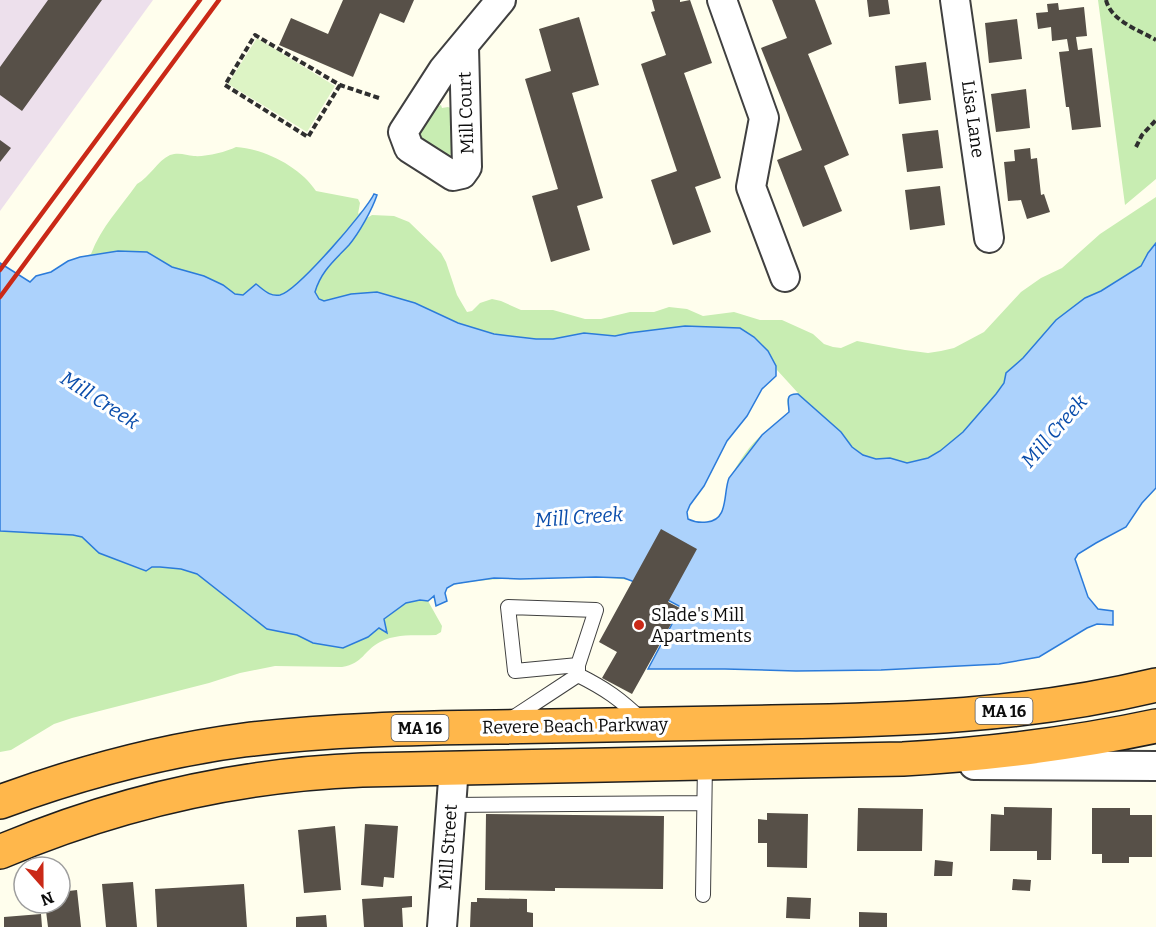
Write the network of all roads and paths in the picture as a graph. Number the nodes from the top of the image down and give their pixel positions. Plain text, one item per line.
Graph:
1 (501, 0) edge
2 (722, 0) edge
3 (955, 0) edge
4 (1106, 0) edge
5 (1156, 40) edge
6 (464, 47) dead end
7 (340, 85) junction
8 (379, 98) dead end
9 (1156, 120) edge
10 (1136, 147) dead end
11 (989, 238) dead end
12 (785, 277) dead end
13 (578, 670) junction
14 (1156, 685) edge
15 (646, 725) junction
16 (1156, 726) edge
17 (499, 727) junction
18 (858, 760) junction
19 (705, 763) junction
20 (1156, 766) edge
21 (454, 767) junction
22 (0, 802) edge
23 (704, 803) junction
24 (451, 805) junction
25 (0, 852) edge
26 (703, 896) dead end
27 (442, 927) edge

1 - 6 street, Mill Court
2 - 12 street
3 - 11 street, Lisa Lane
4 - 5 path
7 - 7 path
7 - 8 path
9 - 10 path
13 - 13 lane
13 - 15 lane
13 - 17 lane
14 - 15 highway, Revere Beach Parkway / MA 16
15 - 17 highway, Revere Beach Parkway / MA 16
16 - 18 highway, MA 16
17 - 22 highway, Revere Beach Parkway / MA 16
18 - 19 highway, MA 16
18 - 20 street
19 - 21 highway, MA 16
19 - 23 lane
21 - 24 street, Mill Street
21 - 25 highway, MA 16
23 - 24 lane
23 - 26 lane
24 - 27 street, Mill Street

